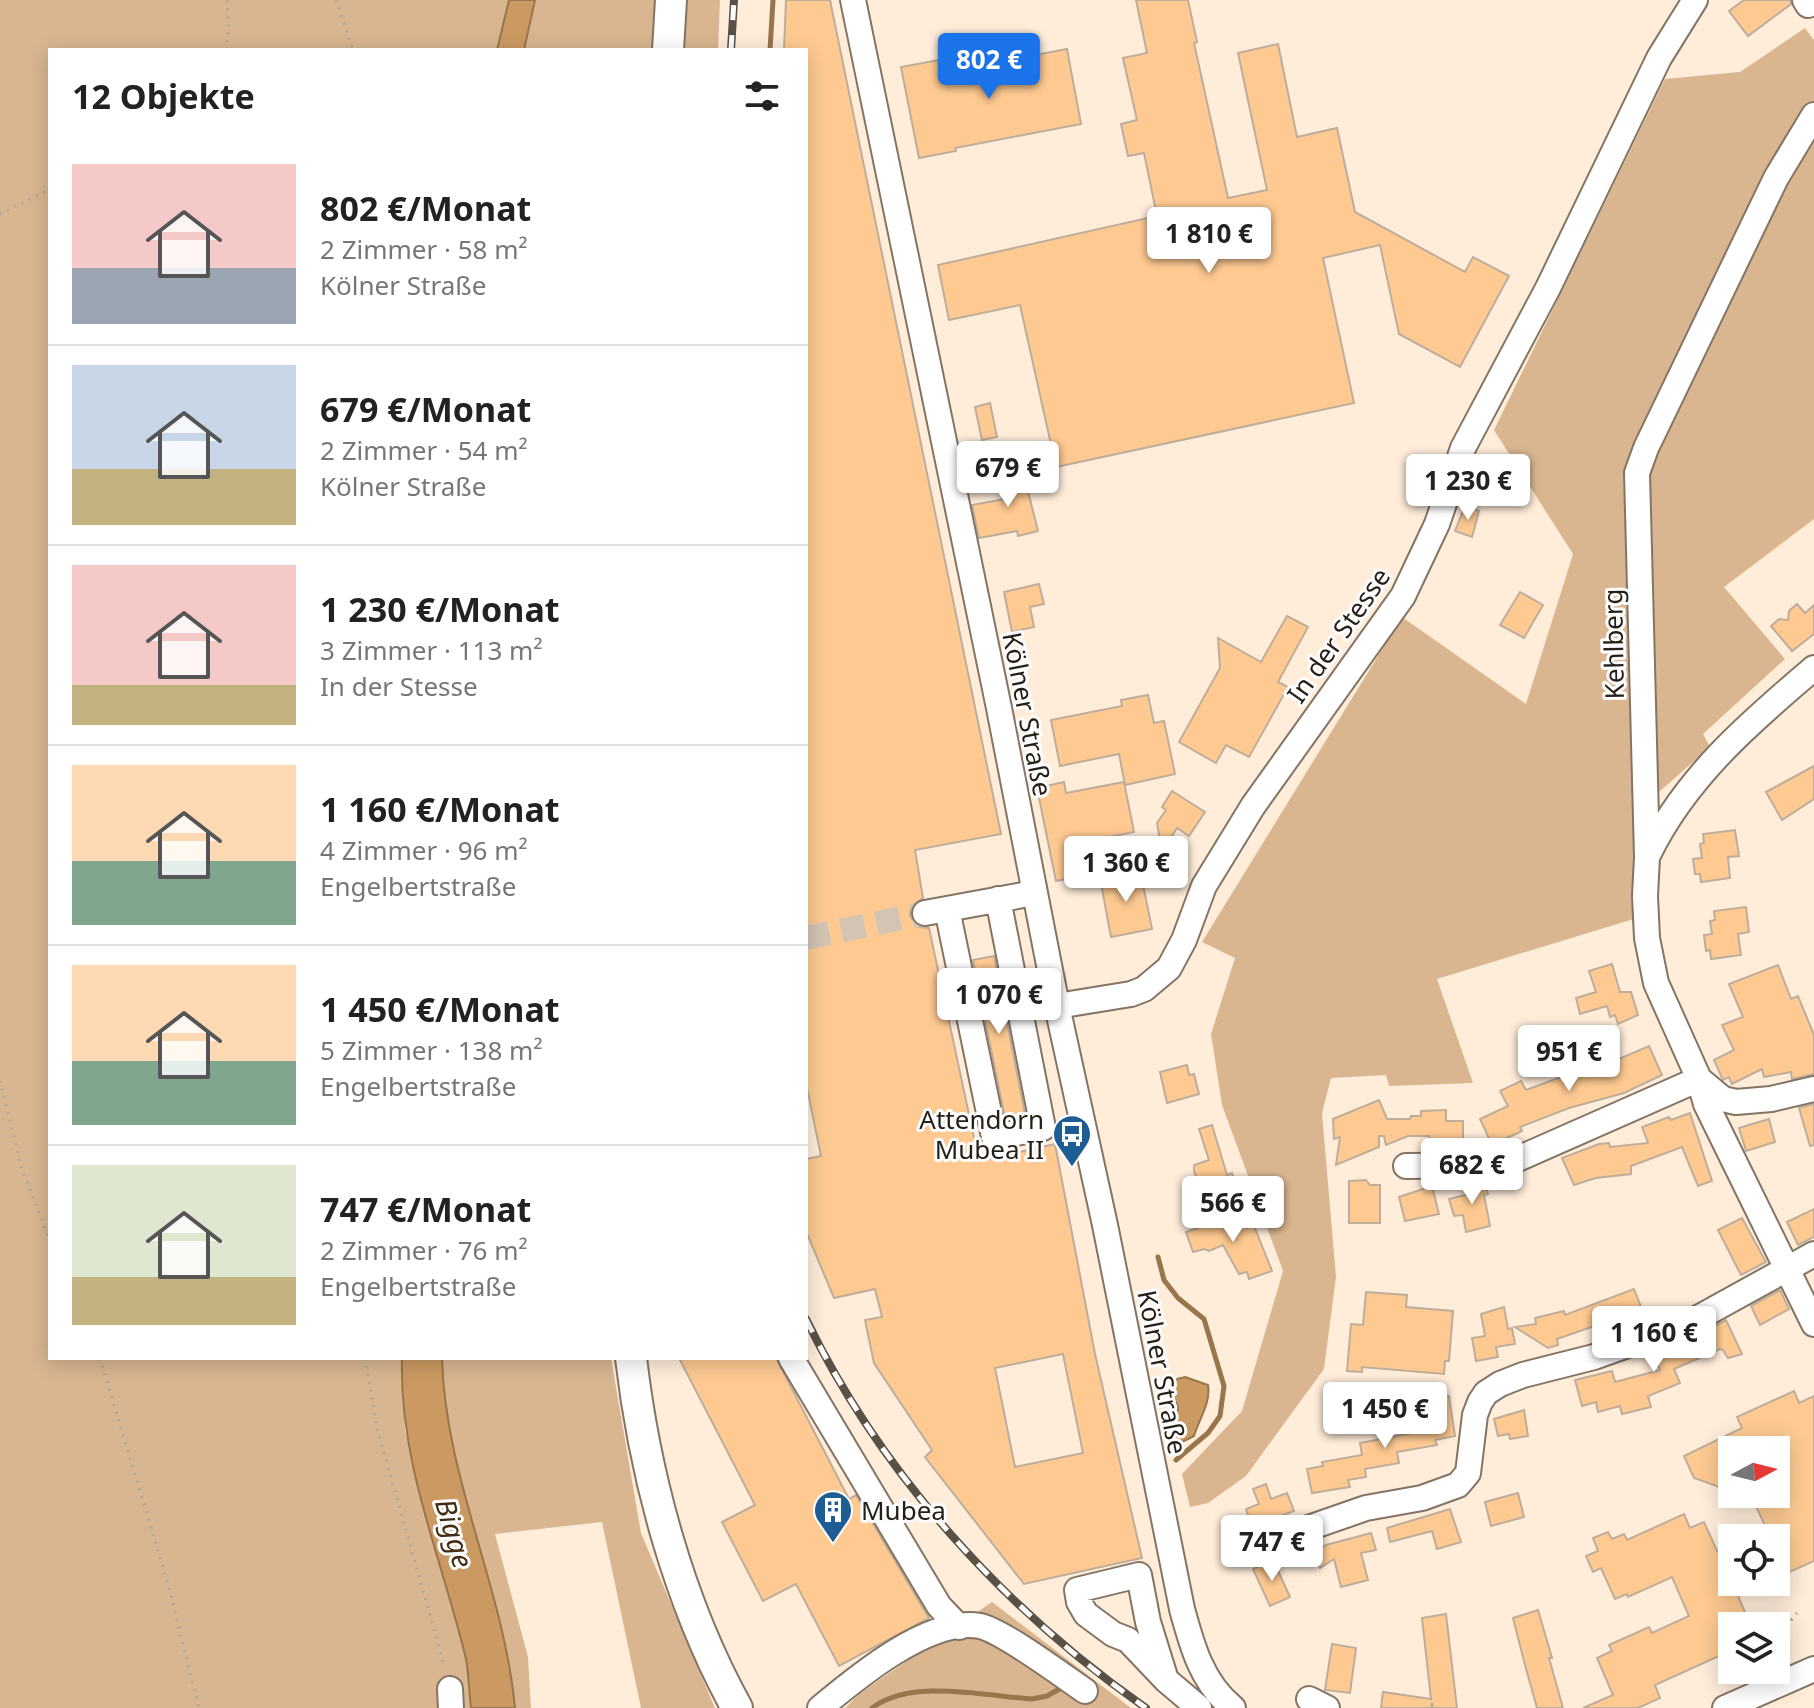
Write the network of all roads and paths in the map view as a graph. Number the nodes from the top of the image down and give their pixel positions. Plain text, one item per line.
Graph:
1 (227, 0) edge
2 (336, 0) edge
3 (671, 0) edge
4 (853, 0) edge
5 (1695, 0) edge
6 (1805, 0) edge
7 (1814, 3) edge
8 (225, 48) edge
9 (352, 48) edge
10 (668, 48) edge
11 (1814, 115) edge
12 (48, 190) edge
13 (0, 214) edge
14 (1814, 668) edge
15 (1647, 857) junction
16 (1034, 893) junction
17 (998, 899) junction
18 (1057, 1006) junction
19 (1699, 1079) junction
20 (0, 1081) edge
21 (1814, 1089) edge
22 (1406, 1166) dead end
23 (48, 1236) edge
24 (1814, 1254) edge
25 (1786, 1268) junction
26 (1814, 1324) edge
27 (101, 1360) edge
28 (365, 1360) edge
29 (631, 1360) edge
30 (792, 1360) edge
31 (1294, 1533) dead end
32 (1797, 1613) dead end
33 (1790, 1622) edge
34 (959, 1627) junction
35 (1814, 1669) edge
36 (1166, 1680) junction
37 (1085, 1691) dead end
38 (451, 1698) edge
39 (199, 1708) edge
40 (737, 1708) edge
41 (820, 1708) edge
42 (1199, 1708) edge
43 (1233, 1708) edge
44 (1725, 1708) edge

1 - 8 path
2 - 9 path
3 - 10 main road
4 - 16 street, Kölner Straße
5 - 18 street, In der Stesse
6 - 7 street
11 - 15 street, Kehlberg
12 - 13 path
14 - 15 street
15 - 19 street, Kehlberg
16 - 17 street
16 - 18 street, Kölner Straße
17 - 17 street
18 - 43 street, Kölner Straße
19 - 21 street
19 - 22 street
19 - 25 street, Kehlberg
20 - 23 path
24 - 25 street
25 - 26 street, Kehlberg
25 - 31 street
27 - 39 path
28 - 38 path
29 - 40 main road
30 - 34 street
32 - 33 path
34 - 37 street
34 - 41 street
35 - 44 street
36 - 36 street
36 - 42 street

